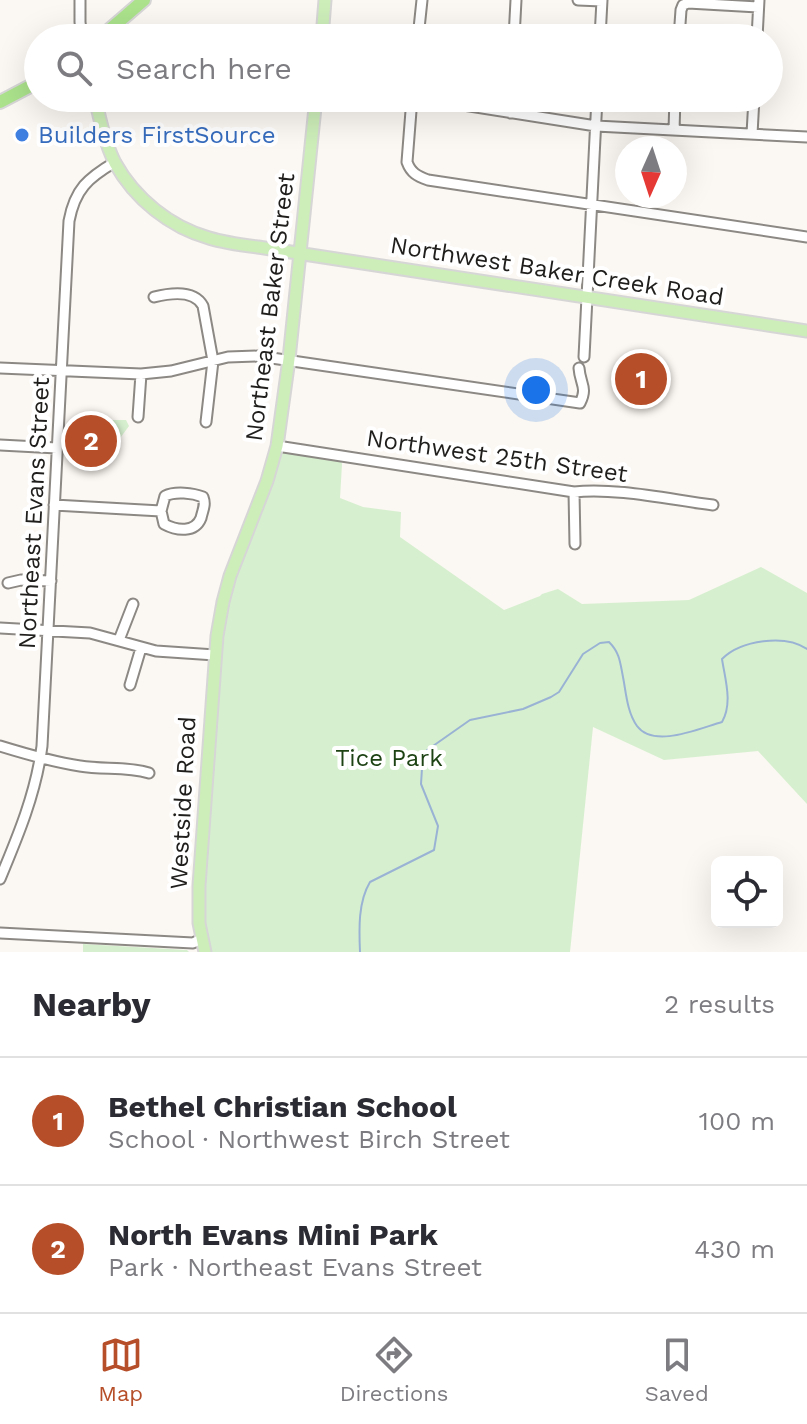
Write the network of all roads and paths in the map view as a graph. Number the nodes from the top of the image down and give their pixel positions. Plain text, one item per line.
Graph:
1 (80, 0) edge
2 (144, 0) edge
3 (325, 0) edge
4 (422, 0) edge
5 (516, 0) edge
6 (578, 0) edge
7 (602, 1) edge
8 (758, 3) edge
9 (80, 24) edge
10 (116, 24) edge
11 (323, 24) edge
12 (419, 24) edge
13 (515, 24) edge
14 (601, 24) edge
15 (680, 24) edge
16 (757, 24) edge
17 (24, 89) edge
18 (0, 102) edge
19 (99, 112) edge
20 (314, 112) edge
21 (410, 112) edge
22 (504, 112) edge
23 (596, 112) edge
24 (675, 112) edge
25 (753, 112) edge
26 (510, 113) joint
27 (596, 126) junction
28 (674, 130) junction
29 (752, 134) junction
30 (807, 137) edge
31 (115, 162) junction
32 (591, 205) junction
33 (807, 237) edge
34 (299, 254) junction
35 (154, 297) dead end
36 (586, 298) junction
37 (807, 331) edge
38 (584, 357) dead end
39 (289, 359) junction
40 (213, 361) junction
41 (0, 368) edge
42 (579, 368) dead end
43 (62, 371) junction
44 (141, 374) junction
45 (138, 417) dead end
46 (206, 422) dead end
47 (0, 445) edge
48 (277, 446) junction
49 (57, 448) junction
50 (574, 492) junction
51 (54, 505) junction
52 (713, 505) dead end
53 (161, 511) junction
54 (575, 544) dead end
55 (51, 581) junction
56 (8, 583) dead end
57 (133, 604) dead end
58 (0, 628) edge
59 (48, 630) junction
60 (119, 640) junction
61 (141, 648) junction
62 (215, 655) junction
63 (130, 685) dead end
64 (0, 746) edge
65 (41, 758) junction
66 (149, 773) dead end
67 (0, 879) edge
68 (0, 933) edge
69 (201, 939) junction
70 (205, 952) edge

1 - 9 street
2 - 10 highway
3 - 11 main road
4 - 12 street
5 - 13 street
6 - 7 street
7 - 14 street
8 - 15 street
8 - 16 street
17 - 18 highway
19 - 31 main road, Northwest Baker Creek Road
20 - 34 main road, Northeast Baker Street
21 - 32 street
22 - 26 street
23 - 27 street
24 - 28 street
25 - 29 street
26 - 27 street
27 - 28 street
27 - 32 street
28 - 29 street
29 - 30 street
31 - 34 main road, Northwest Baker Creek Road
31 - 43 street, Northeast Evans Street
32 - 33 street
32 - 36 street
34 - 36 main road, Northwest Baker Creek Road
34 - 39 main road, Northeast Baker Street
35 - 40 street
36 - 37 main road, Northwest Baker Creek Road
36 - 38 street
39 - 40 street
39 - 42 street
39 - 48 main road, Northeast Baker Street
40 - 44 street
40 - 46 street
41 - 43 street
43 - 44 street
43 - 49 street, Northeast Evans Street
44 - 45 street
47 - 49 street
48 - 50 street, Northwest 25th Street
48 - 62 main road, Northeast Baker Street
49 - 51 street, Northeast Evans Street
50 - 52 street, Northwest 25th Street
50 - 54 street
51 - 53 street
51 - 55 street, Northeast Evans Street
53 - 53 street
55 - 56 street
55 - 59 street, Northeast Evans Street
57 - 60 street
58 - 59 street
59 - 60 street
59 - 65 street, Northeast Evans Street
60 - 61 street
61 - 62 street
61 - 63 street
62 - 69 main road, Westside Road
64 - 65 street
65 - 66 street
65 - 67 street, Northeast Evans Street
68 - 69 street
69 - 70 main road, Westside Road

